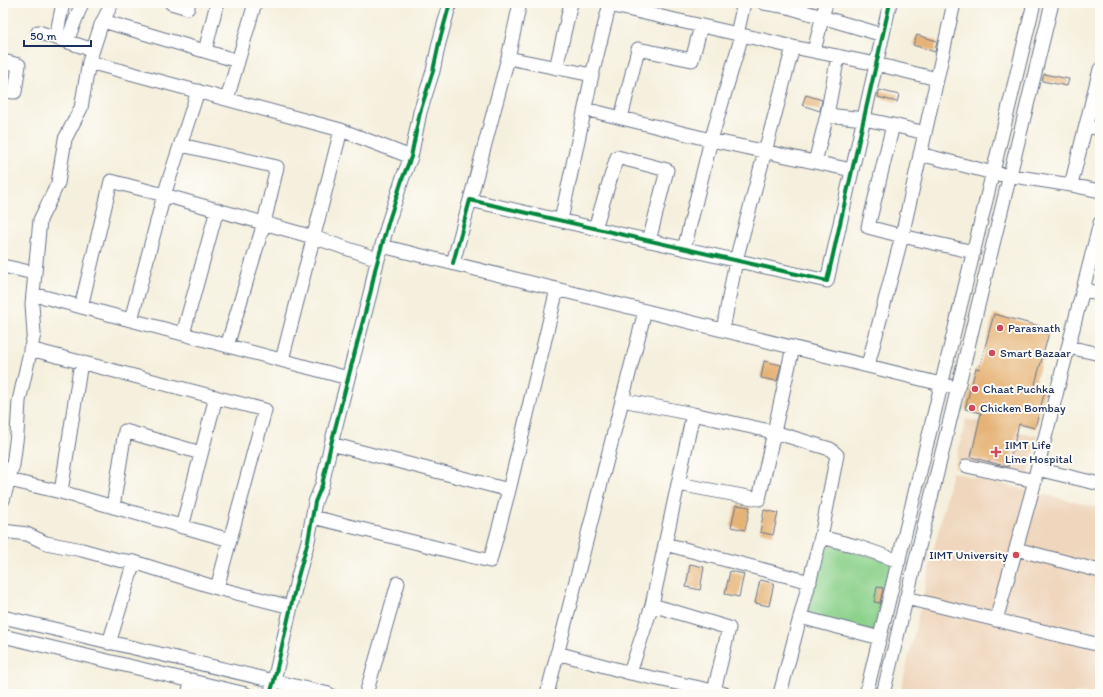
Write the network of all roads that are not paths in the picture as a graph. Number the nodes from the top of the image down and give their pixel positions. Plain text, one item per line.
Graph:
1 (63, 3) edge
2 (82, 3) edge
3 (112, 3) edge
4 (171, 3) edge
5 (188, 3) edge
6 (217, 3) edge
7 (255, 3) edge
8 (450, 3) edge
9 (520, 3) edge
10 (572, 3) edge
11 (744, 3) edge
12 (764, 3) edge
13 (826, 3) edge
14 (890, 3) edge
15 (954, 3) edge
16 (1034, 3) edge
17 (1052, 3) edge
18 (610, 4) edge
19 (789, 5) edge
20 (824, 17) junction
21 (103, 21) junction
22 (701, 26) junction
23 (38, 32) dead end
24 (740, 35) junction
25 (883, 35) junction
26 (62, 39) junction
27 (793, 47) junction
28 (205, 51) junction
29 (814, 51) junction
30 (91, 56) junction
31 (838, 56) junction
32 (508, 58) junction
33 (3, 61) edge
34 (238, 61) junction
35 (876, 64) junction
36 (556, 68) junction
37 (1100, 69) edge
38 (592, 75) junction
39 (937, 78) junction
40 (1098, 87) edge
41 (3, 91) edge
42 (198, 91) junction
43 (227, 99) junction
44 (585, 109) junction
45 (827, 115) junction
46 (621, 118) junction
47 (864, 119) junction
48 (893, 125) junction
49 (1086, 126) junction
50 (1100, 129) edge
51 (341, 130) junction
52 (925, 133) junction
53 (711, 140) junction
54 (180, 145) junction
55 (765, 151) junction
56 (920, 154) junction
57 (411, 157) junction
58 (815, 162) junction
59 (852, 170) junction
60 (993, 173) junction
61 (1010, 175) junction
62 (1071, 185) junction
63 (1100, 191) edge
64 (164, 195) junction
65 (470, 200) junction
66 (218, 210) junction
67 (561, 220) junction
68 (264, 223) junction
69 (1100, 223) edge
70 (595, 228) junction
71 (902, 236) junction
72 (314, 237) junction
73 (649, 241) junction
74 (382, 246) junction
75 (684, 249) junction
76 (974, 252) junction
77 (378, 259) junction
78 (736, 260) junction
79 (453, 263) junction
80 (3, 266) edge
81 (34, 273) junction
82 (557, 289) junction
83 (1083, 290) junction
84 (964, 292) junction
85 (1100, 293) edge
86 (33, 294) junction
87 (981, 295) junction
88 (81, 307) junction
89 (645, 310) junction
90 (131, 320) junction
91 (723, 330) junction
92 (183, 334) junction
93 (227, 346) junction
94 (793, 347) junction
95 (1068, 347) junction
96 (30, 349) junction
97 (1100, 354) edge
98 (282, 360) junction
99 (81, 362) junction
100 (868, 366) junction
101 (348, 378) junction
102 (942, 384) junction
103 (957, 390) junction
104 (216, 397) junction
105 (622, 400) junction
106 (693, 414) junction
107 (774, 432) junction
108 (331, 444) junction
109 (201, 453) junction
110 (967, 466) dead end
111 (1036, 475) junction
112 (9, 480) junction
113 (678, 484) junction
114 (1100, 484) edge
115 (509, 490) junction
116 (61, 492) junction
117 (3, 500) edge
118 (113, 507) junction
119 (313, 517) junction
120 (182, 526) junction
121 (3, 531) edge
122 (821, 537) junction
123 (230, 540) junction
124 (665, 544) junction
125 (1016, 549) junction
126 (899, 561) junction
127 (134, 562) junction
128 (1100, 571) edge
129 (810, 582) junction
130 (398, 583) dead end
131 (217, 588) junction
132 (906, 598) junction
133 (652, 605) junction
134 (291, 607) junction
135 (800, 616) junction
136 (3, 618) edge
137 (996, 620) junction
138 (3, 636) edge
139 (880, 638) junction
140 (109, 642) junction
141 (1100, 645) edge
142 (557, 653) junction
143 (630, 673) junction
144 (192, 680) junction
145 (274, 681) junction
146 (718, 693) edge
147 (188, 694) edge
148 (246, 694) edge
149 (270, 694) edge
150 (329, 694) edge
151 (366, 694) edge
152 (547, 694) edge
153 (780, 694) edge
154 (866, 694) edge
155 (883, 694) edge

1 - 26 street
2 - 26 street
3 - 21 street
4 - 5 street
6 - 28 street
7 - 34 street
8 - 57 street
9 - 32 street
10 - 36 street
11 - 24 street
12 - 19 street
13 - 20 street
14 - 25 street
15 - 39 street
16 - 60 street
17 - 61 street
18 - 22 street
18 - 38 street
19 - 20 street
20 - 25 street
20 - 29 street
21 - 28 street
21 - 30 street
22 - 24 street
22 - 46 street
23 - 26 street
24 - 27 street
24 - 53 street
25 - 35 street
26 - 30 street
27 - 29 street
27 - 55 street
28 - 34 street
29 - 31 street
30 - 42 street
30 - 81 street
31 - 35 street
31 - 45 street
32 - 36 street
32 - 65 street
33 - 41 street
34 - 43 street
35 - 39 street
35 - 47 street
36 - 38 street
37 - 40 street
38 - 44 street
39 - 52 street
40 - 49 street
42 - 43 street
42 - 54 street
43 - 51 street
44 - 46 street
44 - 67 street
45 - 47 street
45 - 58 street
46 - 53 street
47 - 48 street
47 - 59 street
48 - 52 street
48 - 71 street
49 - 50 street
49 - 62 street
51 - 57 street
51 - 72 street
52 - 56 street
53 - 55 street
53 - 75 street
54 - 64 street
54 - 68 street
55 - 58 street
55 - 78 street
56 - 60 street
56 - 71 street
57 - 74 street
58 - 59 street
59 - 78 street
60 - 61 street
60 - 76 street
61 - 62 street
61 - 87 street
62 - 63 street
64 - 66 street
64 - 88 street
64 - 90 street
65 - 67 street
65 - 79 street
66 - 68 street
66 - 92 street
67 - 70 street
68 - 72 street
68 - 93 street
69 - 83 street
70 - 73 street
70 - 73 street
71 - 76 street
71 - 100 street
72 - 77 street
72 - 98 street
73 - 75 street
74 - 77 street
74 - 79 street
75 - 78 street
76 - 84 street
77 - 101 street
78 - 91 street
79 - 82 street
80 - 81 street
81 - 86 street
82 - 89 street
82 - 115 street
83 - 85 street
83 - 95 street
84 - 87 street
84 - 102 street
86 - 88 street
86 - 96 street
87 - 103 street
88 - 90 street
89 - 91 street
89 - 105 street
90 - 92 street
91 - 94 street
92 - 93 street
93 - 98 street
94 - 100 street
94 - 107 street
95 - 97 street
95 - 111 street
96 - 99 street
96 - 112 street
98 - 101 street
99 - 104 street
99 - 116 street
100 - 102 street
101 - 108 street
102 - 103 street
102 - 126 street
103 - 132 street
104 - 109 street
104 - 123 street
105 - 106 street
105 - 142 street
106 - 107 street
106 - 113 street
107 - 113 street
107 - 122 street
108 - 115 street
108 - 119 street
109 - 118 street
109 - 120 street
110 - 111 street
111 - 114 street
111 - 125 street
112 - 116 street
112 - 117 street
113 - 124 street
115 - 119 street
116 - 118 street
118 - 120 street
119 - 134 street
120 - 123 street
121 - 127 street
122 - 126 street
122 - 129 street
123 - 131 street
124 - 129 street
124 - 133 street
125 - 128 street
125 - 137 street
126 - 139 street
127 - 131 street
127 - 140 street
129 - 135 street
130 - 151 street
131 - 134 street
132 - 137 street
132 - 155 street
133 - 143 street
133 - 146 street
134 - 145 street
135 - 139 street
135 - 153 street
136 - 140 street
137 - 141 street
138 - 144 street
139 - 154 street
140 - 145 street
142 - 143 street
142 - 152 street
143 - 146 street
144 - 147 street
144 - 148 street
145 - 149 street
145 - 150 street

